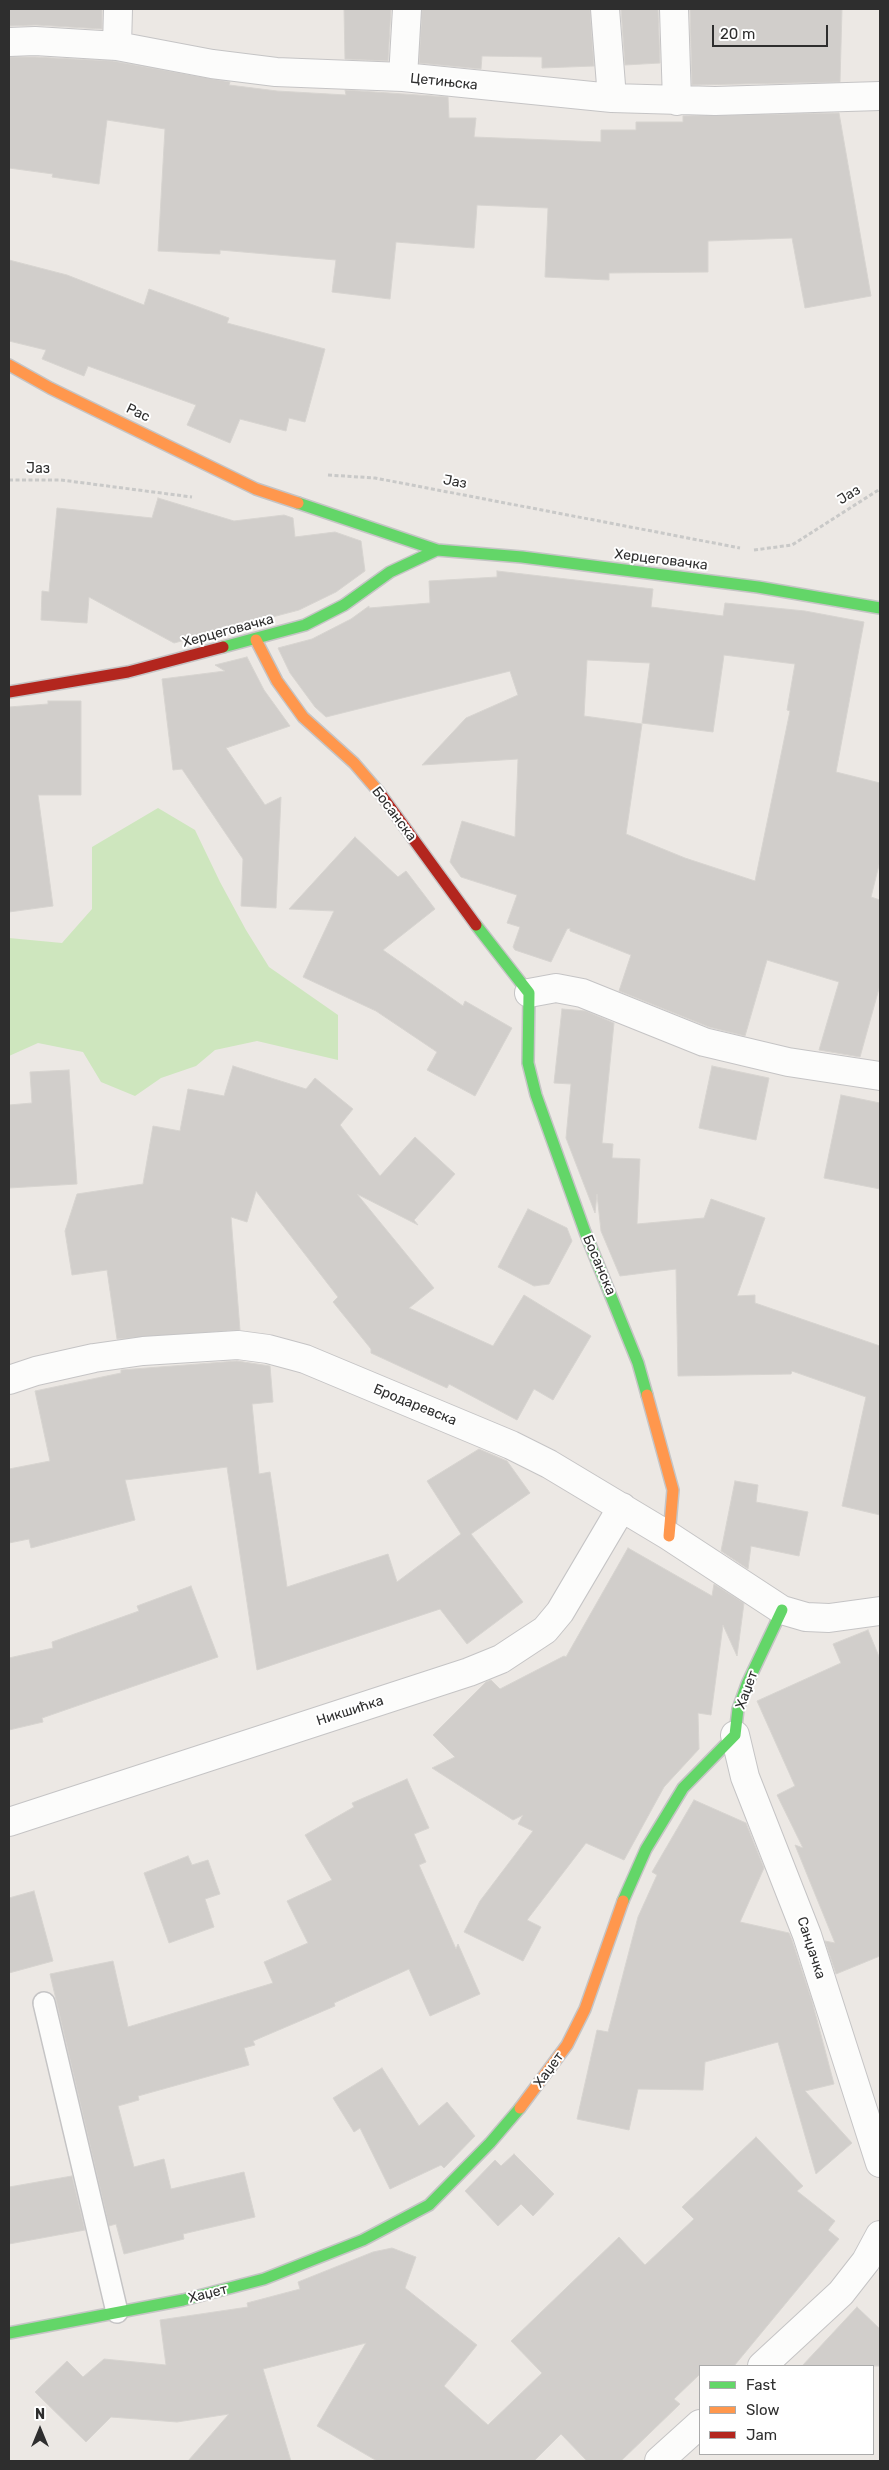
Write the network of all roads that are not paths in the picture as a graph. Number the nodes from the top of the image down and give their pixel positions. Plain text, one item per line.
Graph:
1 (118, 9) edge
2 (407, 9) edge
3 (605, 9) edge
4 (674, 9) edge
5 (9, 42) edge
6 (117, 46) junction
7 (403, 78) junction
8 (880, 96) edge
9 (612, 98) junction
10 (677, 101) junction
11 (9, 365) edge
12 (256, 489) joint
13 (437, 550) junction
14 (880, 608) edge
15 (256, 640) junction
16 (9, 692) edge
17 (529, 994) junction
18 (880, 1076) edge
19 (9, 1380) edge
20 (622, 1507) junction
21 (669, 1536) junction
22 (782, 1610) junction
23 (880, 1611) edge
24 (735, 1735) junction
25 (9, 1822) edge
26 (44, 2003) dead end
27 (880, 2163) edge
28 (880, 2235) edge
29 (117, 2312) junction
30 (9, 2333) edge
31 (763, 2365) edge
32 (699, 2425) edge
33 (659, 2461) edge

1 - 6 street
2 - 7 street
3 - 9 street
4 - 10 street
5 - 6 street, Цетињска
6 - 7 street, Цетињска
7 - 9 street, Цетињска
8 - 10 street, Цетињска
9 - 10 street, Цетињска
11 - 12 street, Рас
12 - 13 street, Херцеговачка
13 - 14 street, Херцеговачка
13 - 15 street, Херцеговачка
15 - 16 street, Херцеговачка
15 - 17 street, Босанска
17 - 18 street
17 - 21 street, Босанска
19 - 20 street, Бродаревска
20 - 21 street, Бродаревска
20 - 25 street, Никшићка
21 - 22 street, Бродаревска
22 - 23 street
22 - 24 street, Хаџет
24 - 27 street, Санџачка
24 - 29 street, Хаџет
26 - 29 lane
28 - 31 street
29 - 30 street, Хаџет
32 - 33 street

